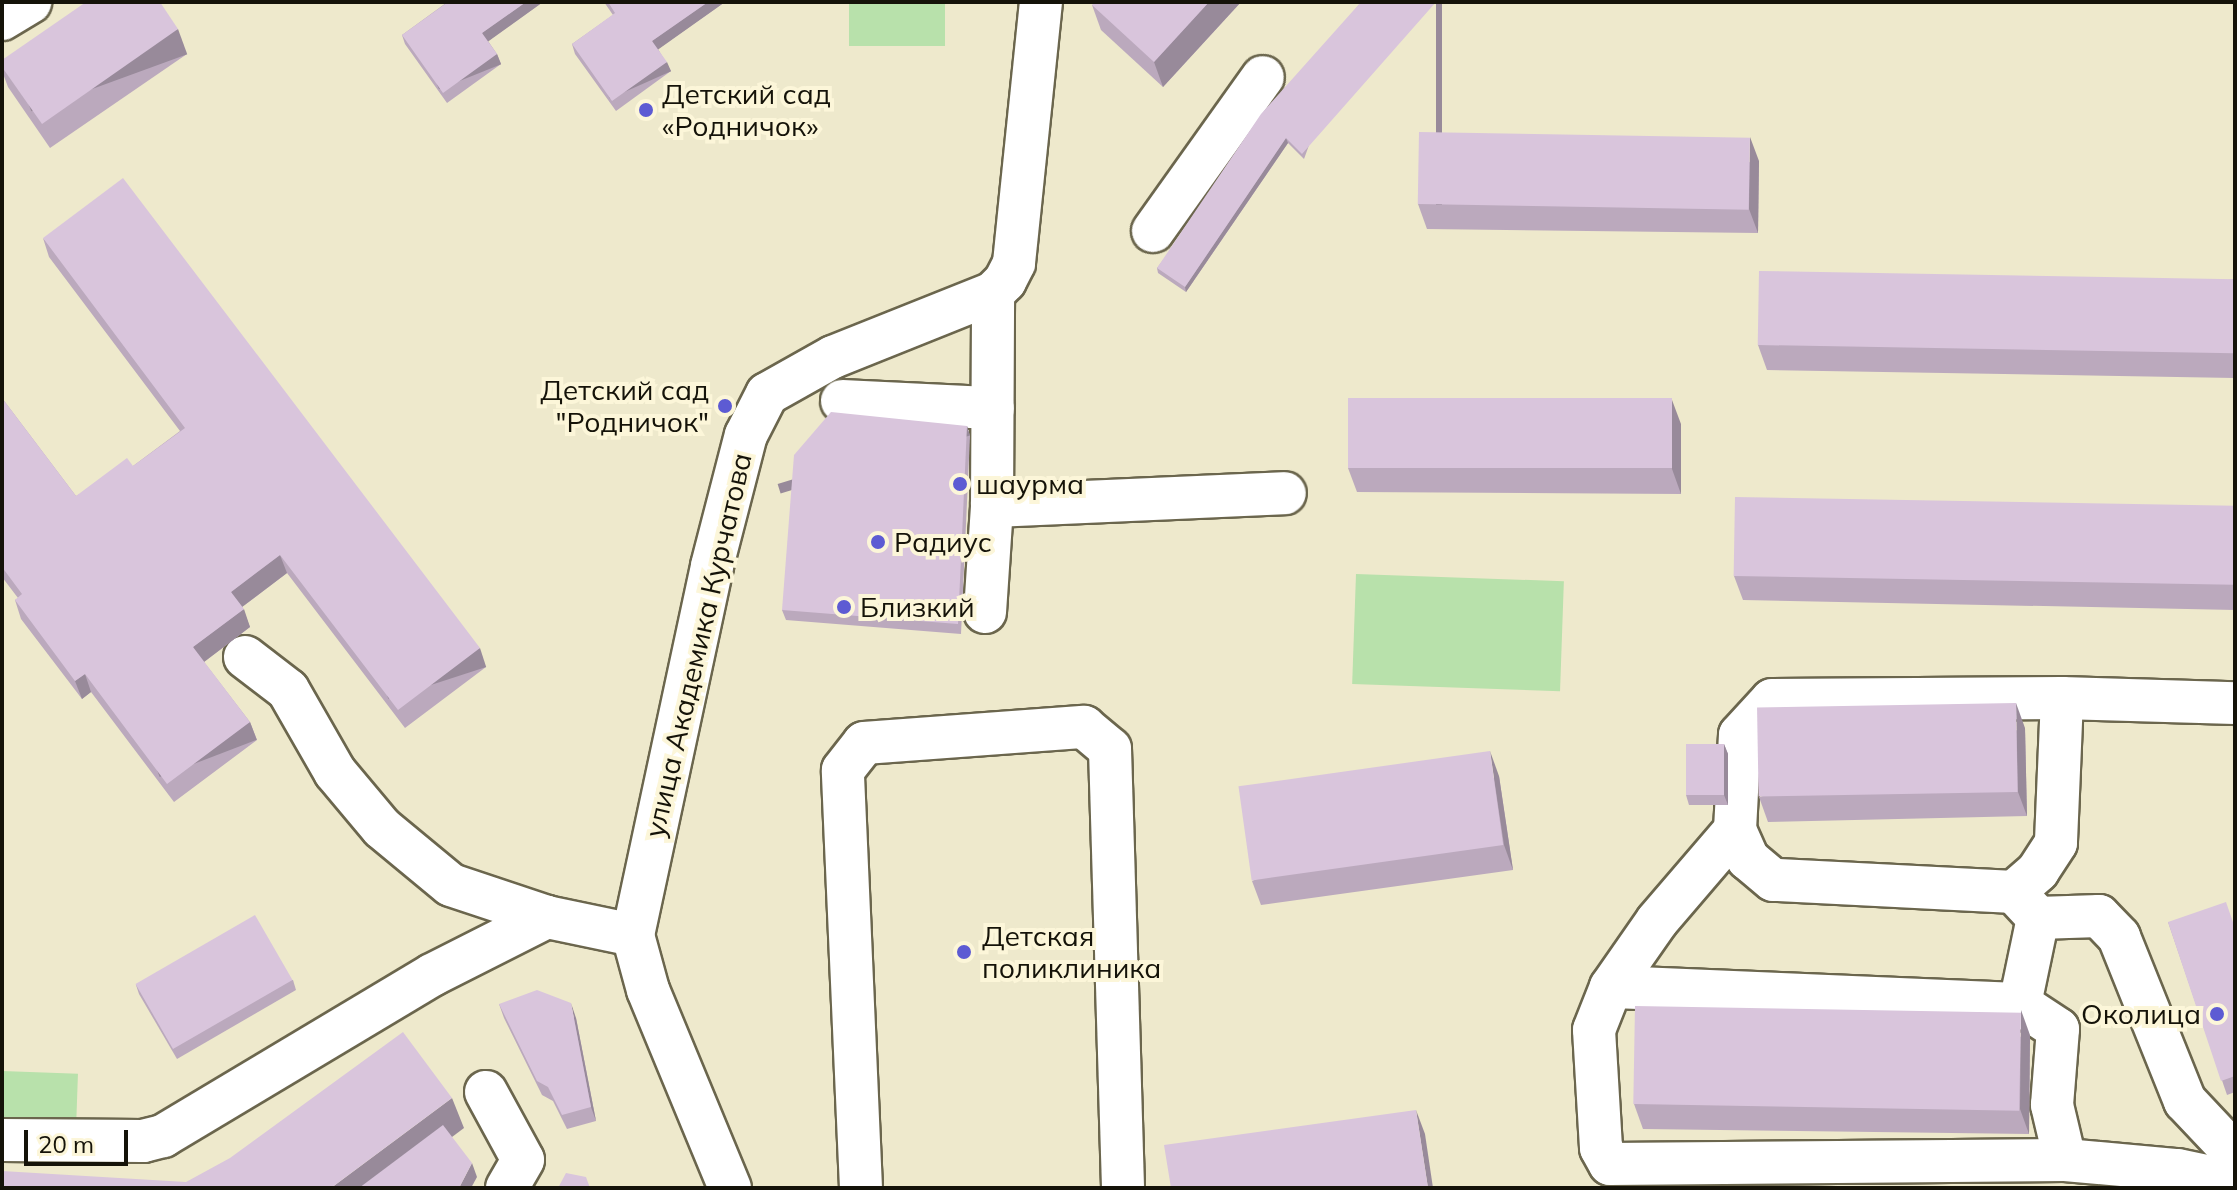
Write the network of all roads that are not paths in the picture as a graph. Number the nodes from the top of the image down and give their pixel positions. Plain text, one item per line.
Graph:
1 (30, 2) edge
2 (1041, 2) edge
3 (2, 19) edge
4 (1263, 77) dead end
5 (1153, 231) dead end
6 (993, 293) junction
7 (842, 401) dead end
8 (993, 408) junction
9 (1285, 493) dead end
10 (992, 506) junction
11 (985, 612) dead end
12 (245, 657) dead end
13 (2062, 698) junction
14 (2235, 703) edge
15 (1735, 830) junction
16 (2026, 905) junction
17 (547, 917) junction
18 (633, 935) junction
19 (1611, 987) junction
20 (2020, 1004) junction
21 (486, 1092) dead end
22 (2, 1140) edge
23 (2235, 1154) edge
24 (2065, 1160) junction
25 (2235, 1182) edge
26 (507, 1188) edge
27 (730, 1188) edge
28 (861, 1188) edge
29 (1123, 1188) edge

1 - 3 street
2 - 6 street
4 - 5 street
6 - 8 street
6 - 18 street, улица Академика Курчатова
7 - 8 street
8 - 10 street
9 - 10 street
10 - 11 street
12 - 17 street
13 - 14 street
13 - 15 street
13 - 16 street
15 - 16 street
15 - 19 street
16 - 20 street
16 - 23 street
17 - 18 street
17 - 22 street
18 - 27 street, улица Академика Курчатова
19 - 20 street
19 - 24 street
20 - 24 street
21 - 26 street
24 - 25 street
28 - 29 street

